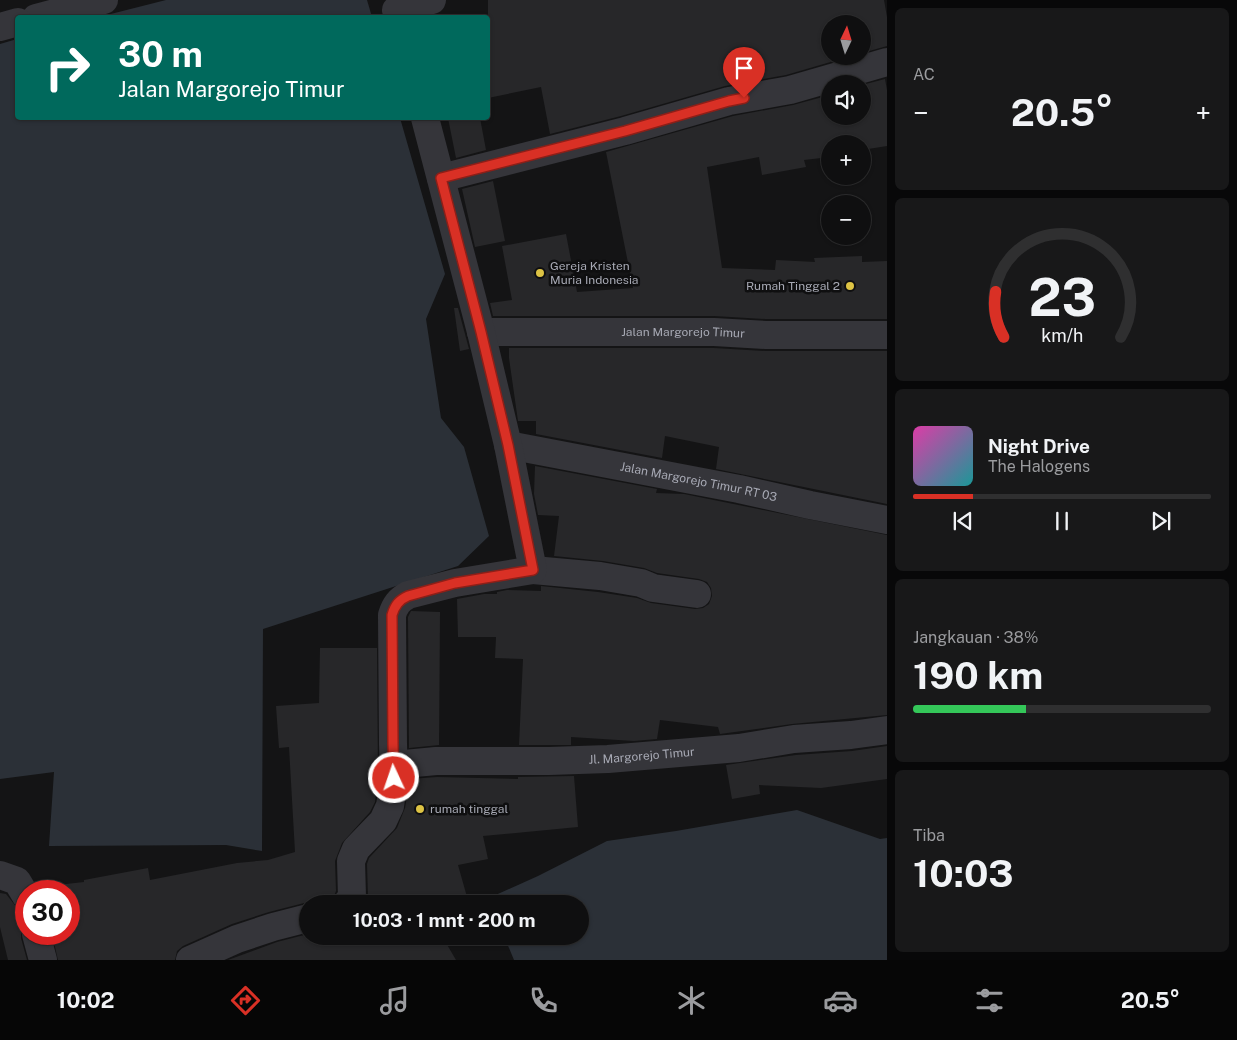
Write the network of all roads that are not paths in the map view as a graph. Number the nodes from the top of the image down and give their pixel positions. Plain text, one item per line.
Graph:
1 (104, 0) edge
2 (432, 0) edge
3 (395, 9) edge
4 (47, 15) edge
5 (15, 23) edge
6 (0, 27) edge
7 (887, 62) edge
8 (426, 120) edge
9 (441, 178) junction
10 (481, 332) junction
11 (887, 335) edge
12 (508, 445) junction
13 (887, 520) edge
14 (533, 570) junction
15 (698, 594) dead end
16 (887, 731) edge
17 (394, 765) junction
18 (0, 875) edge
19 (15, 880) edge
20 (352, 895) edge
21 (299, 920) edge
22 (39, 945) edge
23 (43, 960) edge
24 (190, 960) edge

1 - 4 street
2 - 3 street
5 - 6 street
7 - 9 street
8 - 9 street
9 - 10 street
10 - 11 street, Jalan Margorejo Timur
10 - 12 street
12 - 13 street, Jalan Margorejo Timur RT 03
12 - 14 street
14 - 15 street
14 - 17 street
16 - 17 street, Jl. Margorejo Timur
17 - 20 street
18 - 19 street
21 - 24 street
22 - 23 street

